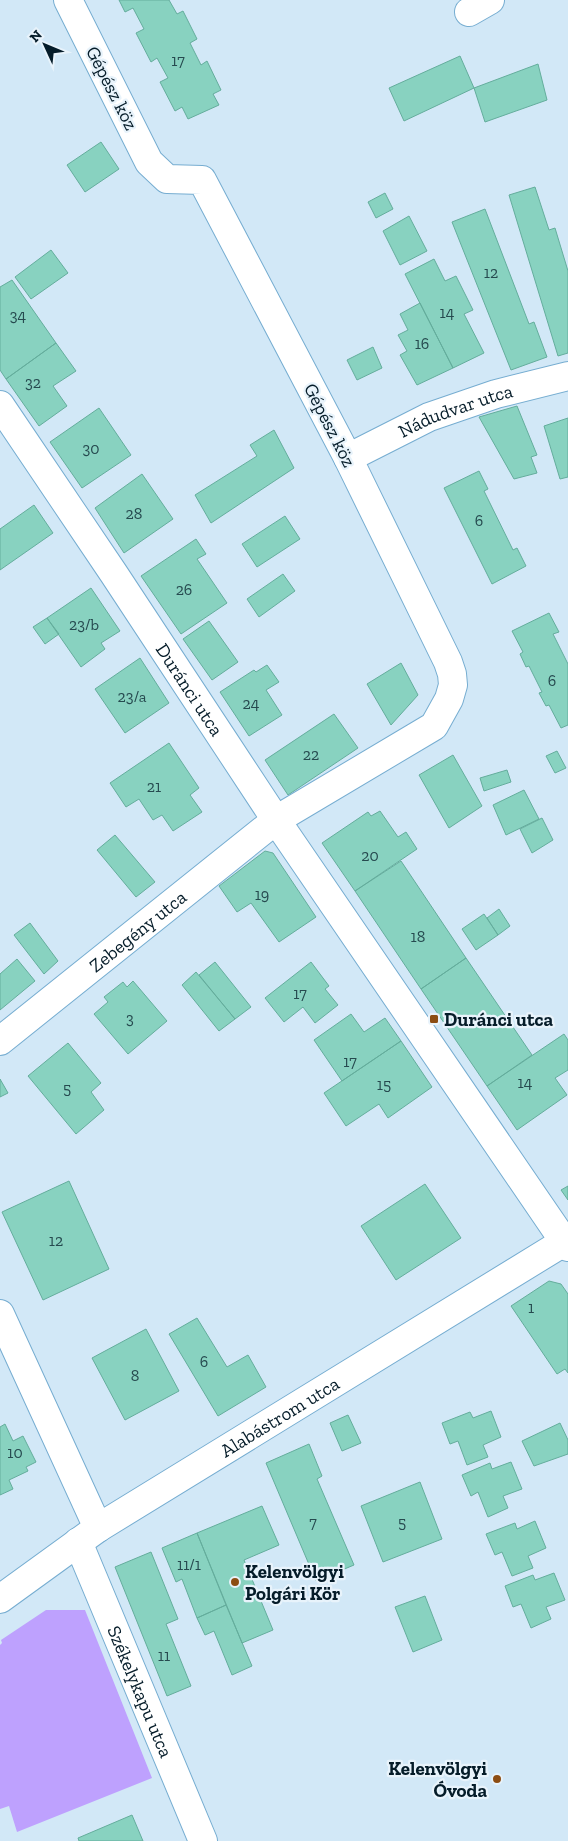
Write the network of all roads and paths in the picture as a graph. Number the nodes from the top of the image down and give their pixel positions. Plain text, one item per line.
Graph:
1 (68, 0) edge
2 (568, 376) edge
3 (0, 406) edge
4 (348, 458) junction
5 (276, 820) junction
6 (0, 1041) edge
7 (566, 1244) edge
8 (0, 1314) edge
9 (88, 1535) junction
10 (0, 1599) edge
11 (203, 1841) edge

1 - 4 street, Gépész köz
2 - 4 street, Nádudvar utca
3 - 5 street, Duránci utca
4 - 5 street, Gépész köz
5 - 6 street, Zebegény utca
5 - 7 street, Duránci utca
7 - 9 street, Alabástrom utca
8 - 9 street, Székelykapu utca
9 - 10 street, Alabástrom utca
9 - 11 street, Székelykapu utca

